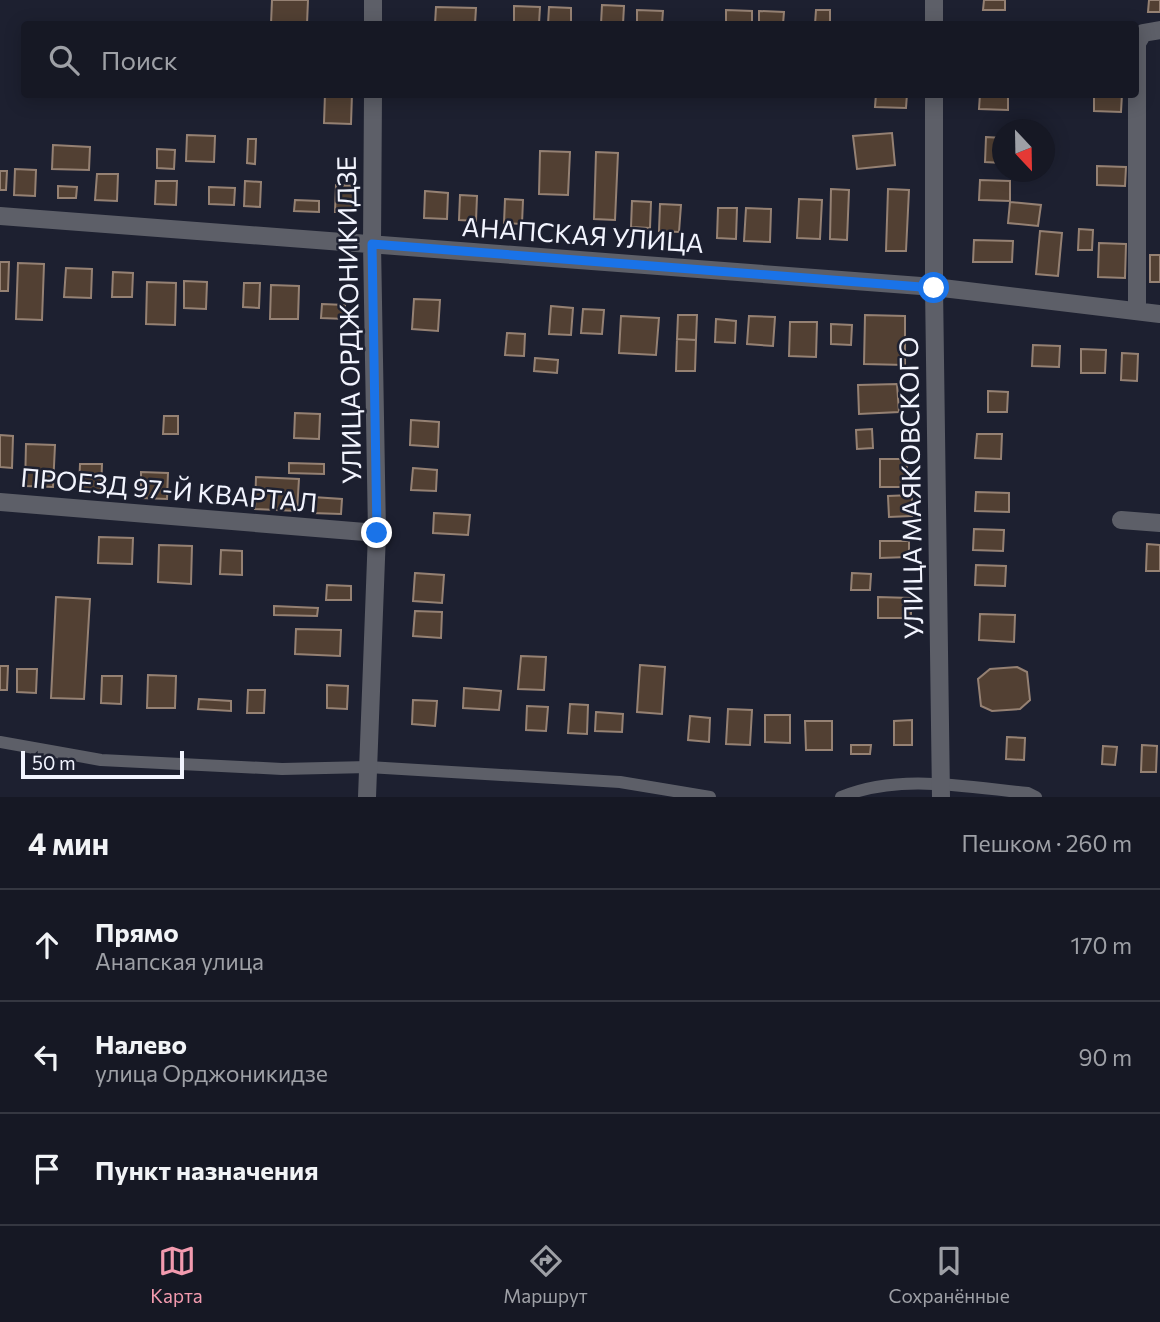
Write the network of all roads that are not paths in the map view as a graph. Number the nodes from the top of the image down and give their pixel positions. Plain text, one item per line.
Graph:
1 (373, 0) edge
2 (934, 0) edge
3 (373, 21) edge
4 (934, 21) edge
5 (1160, 30) edge
6 (1139, 40) edge
7 (373, 98) edge
8 (934, 98) edge
9 (1137, 98) edge
10 (0, 216) edge
11 (372, 244) junction
12 (934, 288) junction
13 (1137, 311) junction
14 (1160, 314) edge
15 (0, 502) edge
16 (1121, 520) dead end
17 (1160, 523) edge
18 (377, 533) junction
19 (0, 742) edge
20 (368, 767) junction
21 (941, 790) edge
22 (367, 797) edge
23 (710, 797) edge
24 (841, 797) edge
25 (1036, 797) edge

1 - 3 street
2 - 4 street
5 - 6 street
7 - 11 street, УЛИЦА ОРДЖОНИКИДЗЕ
8 - 12 street, УЛИЦА МАЯКОВСКОГО
9 - 13 street
10 - 11 street, АНАПСКАЯ УЛИЦА
11 - 12 street, АНАПСКАЯ УЛИЦА
11 - 18 street, УЛИЦА ОРДЖОНИКИДЗЕ
12 - 13 street, АНАПСКАЯ УЛИЦА
12 - 21 street, УЛИЦА МАЯКОВСКОГО
13 - 14 street, АНАПСКАЯ УЛИЦА
15 - 18 street, ПРОЕЗД 97-Й КВАРТАЛ
16 - 17 street
18 - 20 street, УЛИЦА ОРДЖОНИКИДЗЕ
19 - 20 lane
20 - 22 street, УЛИЦА ОРДЖОНИКИДЗЕ
20 - 23 lane
21 - 24 lane
21 - 25 lane

